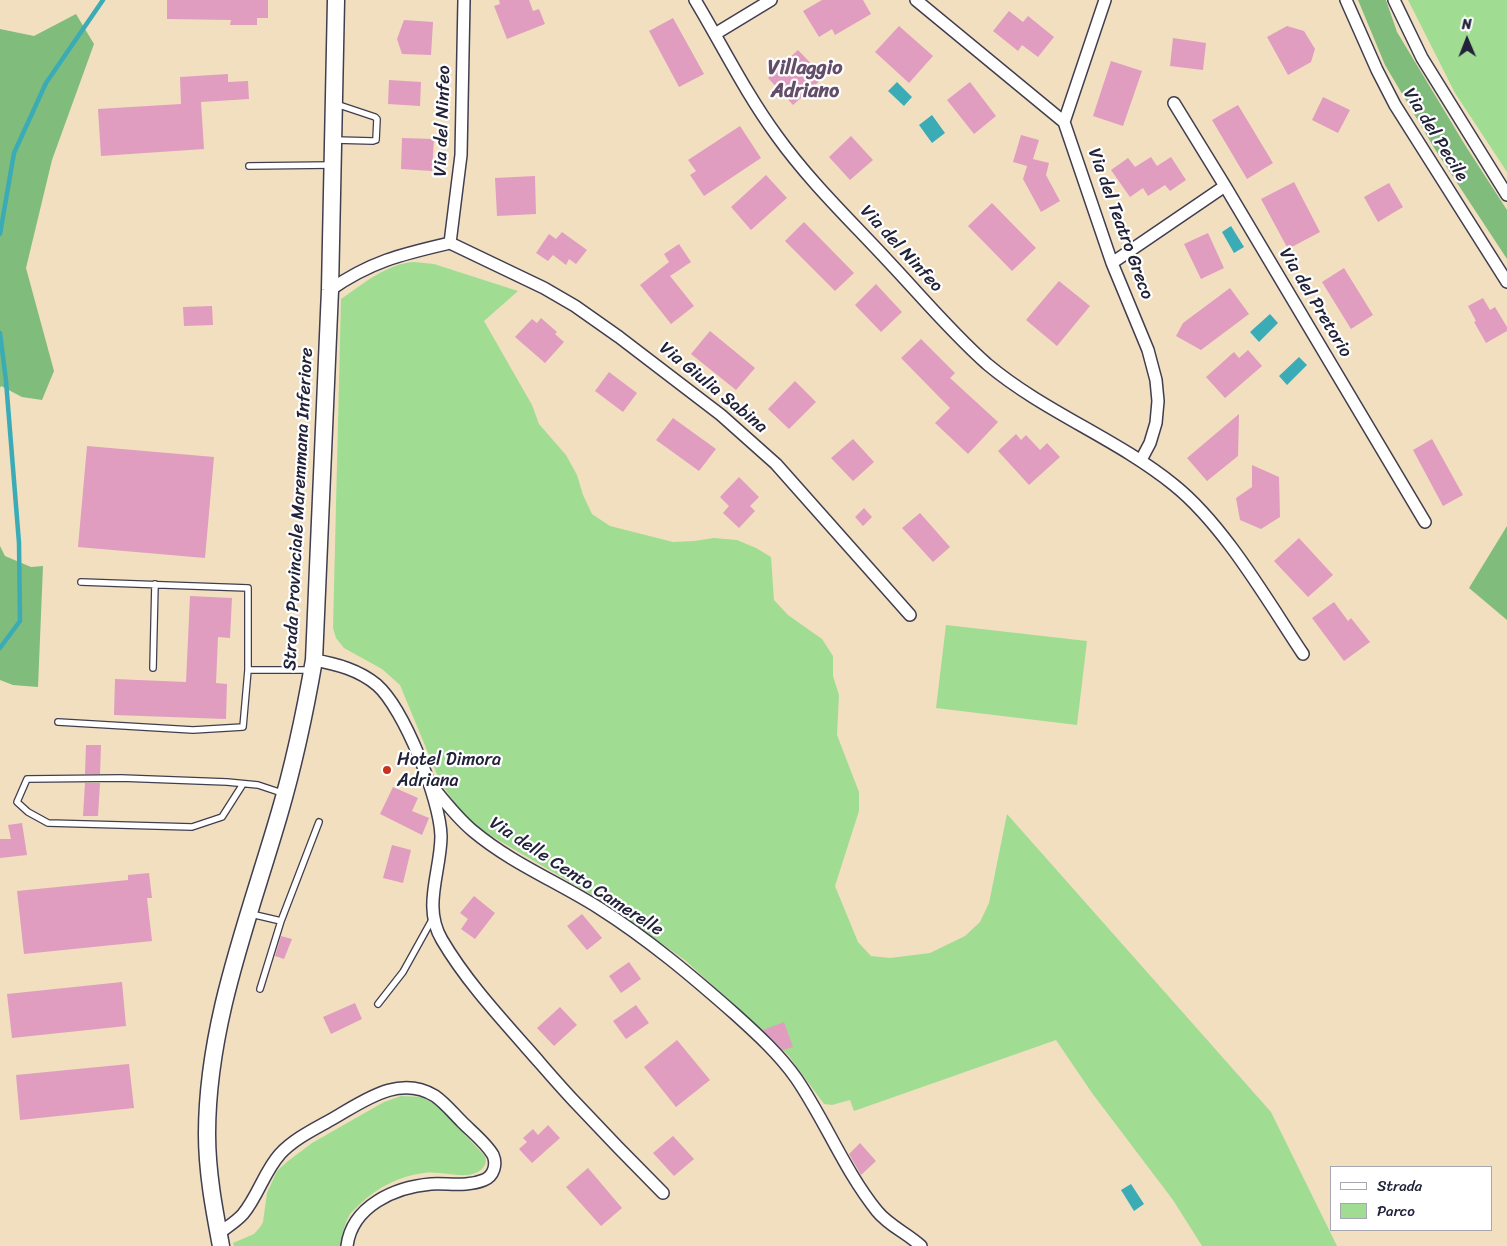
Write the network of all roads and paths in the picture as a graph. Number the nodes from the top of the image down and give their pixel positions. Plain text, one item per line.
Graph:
1 (336, 0) edge
2 (464, 0) edge
3 (695, 0) edge
4 (771, 0) edge
5 (916, 0) edge
6 (1105, 0) edge
7 (1346, 0) edge
8 (1394, 0) edge
9 (716, 34) junction
10 (334, 103) junction
11 (1174, 103) dead end
12 (1064, 122) junction
13 (333, 140) junction
14 (333, 165) junction
15 (249, 166) dead end
16 (1225, 186) junction
17 (1507, 195) edge
18 (450, 243) junction
19 (1112, 263) junction
20 (1507, 282) edge
21 (330, 290) junction
22 (1141, 460) junction
23 (1424, 522) dead end
24 (81, 582) dead end
25 (155, 584) junction
26 (910, 616) dead end
27 (1303, 654) dead end
28 (313, 665) junction
29 (153, 668) dead end
30 (248, 670) junction
31 (58, 722) dead end
32 (428, 781) junction
33 (244, 784) junction
34 (284, 794) junction
35 (319, 822) dead end
36 (249, 914) junction
37 (433, 918) junction
38 (281, 921) junction
39 (260, 989) dead end
40 (378, 1004) dead end
41 (663, 1193) dead end
42 (220, 1239) edge
43 (347, 1246) edge
44 (920, 1246) edge

1 - 10 main road, Strada Provinciale Maremmana Inferiore
2 - 18 street, Via del Ninfeo
3 - 9 street, Via del Ninfeo
4 - 9 street
5 - 12 street
6 - 12 street
7 - 20 street, Via del Pecile
8 - 17 street, Via del Pecile
9 - 22 street, Via del Ninfeo
10 - 13 main road, Strada Provinciale Maremmana Inferiore
10 - 13 lane
11 - 16 street, Via del Pretorio
12 - 19 street, Via del Teatro Greco
13 - 14 main road, Strada Provinciale Maremmana Inferiore
14 - 15 lane
14 - 21 main road, Strada Provinciale Maremmana Inferiore
16 - 19 street
16 - 23 street, Via del Pretorio
18 - 21 street
18 - 26 street, Via Giulia Sabina
19 - 22 street, Via del Teatro Greco
21 - 28 main road, Strada Provinciale Maremmana Inferiore
22 - 27 street, Via del Ninfeo
24 - 25 lane
25 - 29 lane
25 - 30 lane
28 - 30 lane
28 - 32 street, Via delle Cento Camerelle
28 - 34 main road, Strada Provinciale Maremmana Inferiore
30 - 31 lane
32 - 37 street, Via delle Cento Camerelle
32 - 44 street, Via delle Cento Camerelle
33 - 33 lane
33 - 34 lane
34 - 36 main road, Strada Provinciale Maremmana Inferiore
35 - 38 lane
36 - 38 lane
36 - 42 main road, Strada Provinciale Maremmana Inferiore
37 - 40 lane, Via delle Cento Camerelle
37 - 41 street, Via delle Cento Camerelle
38 - 39 lane
42 - 43 street

